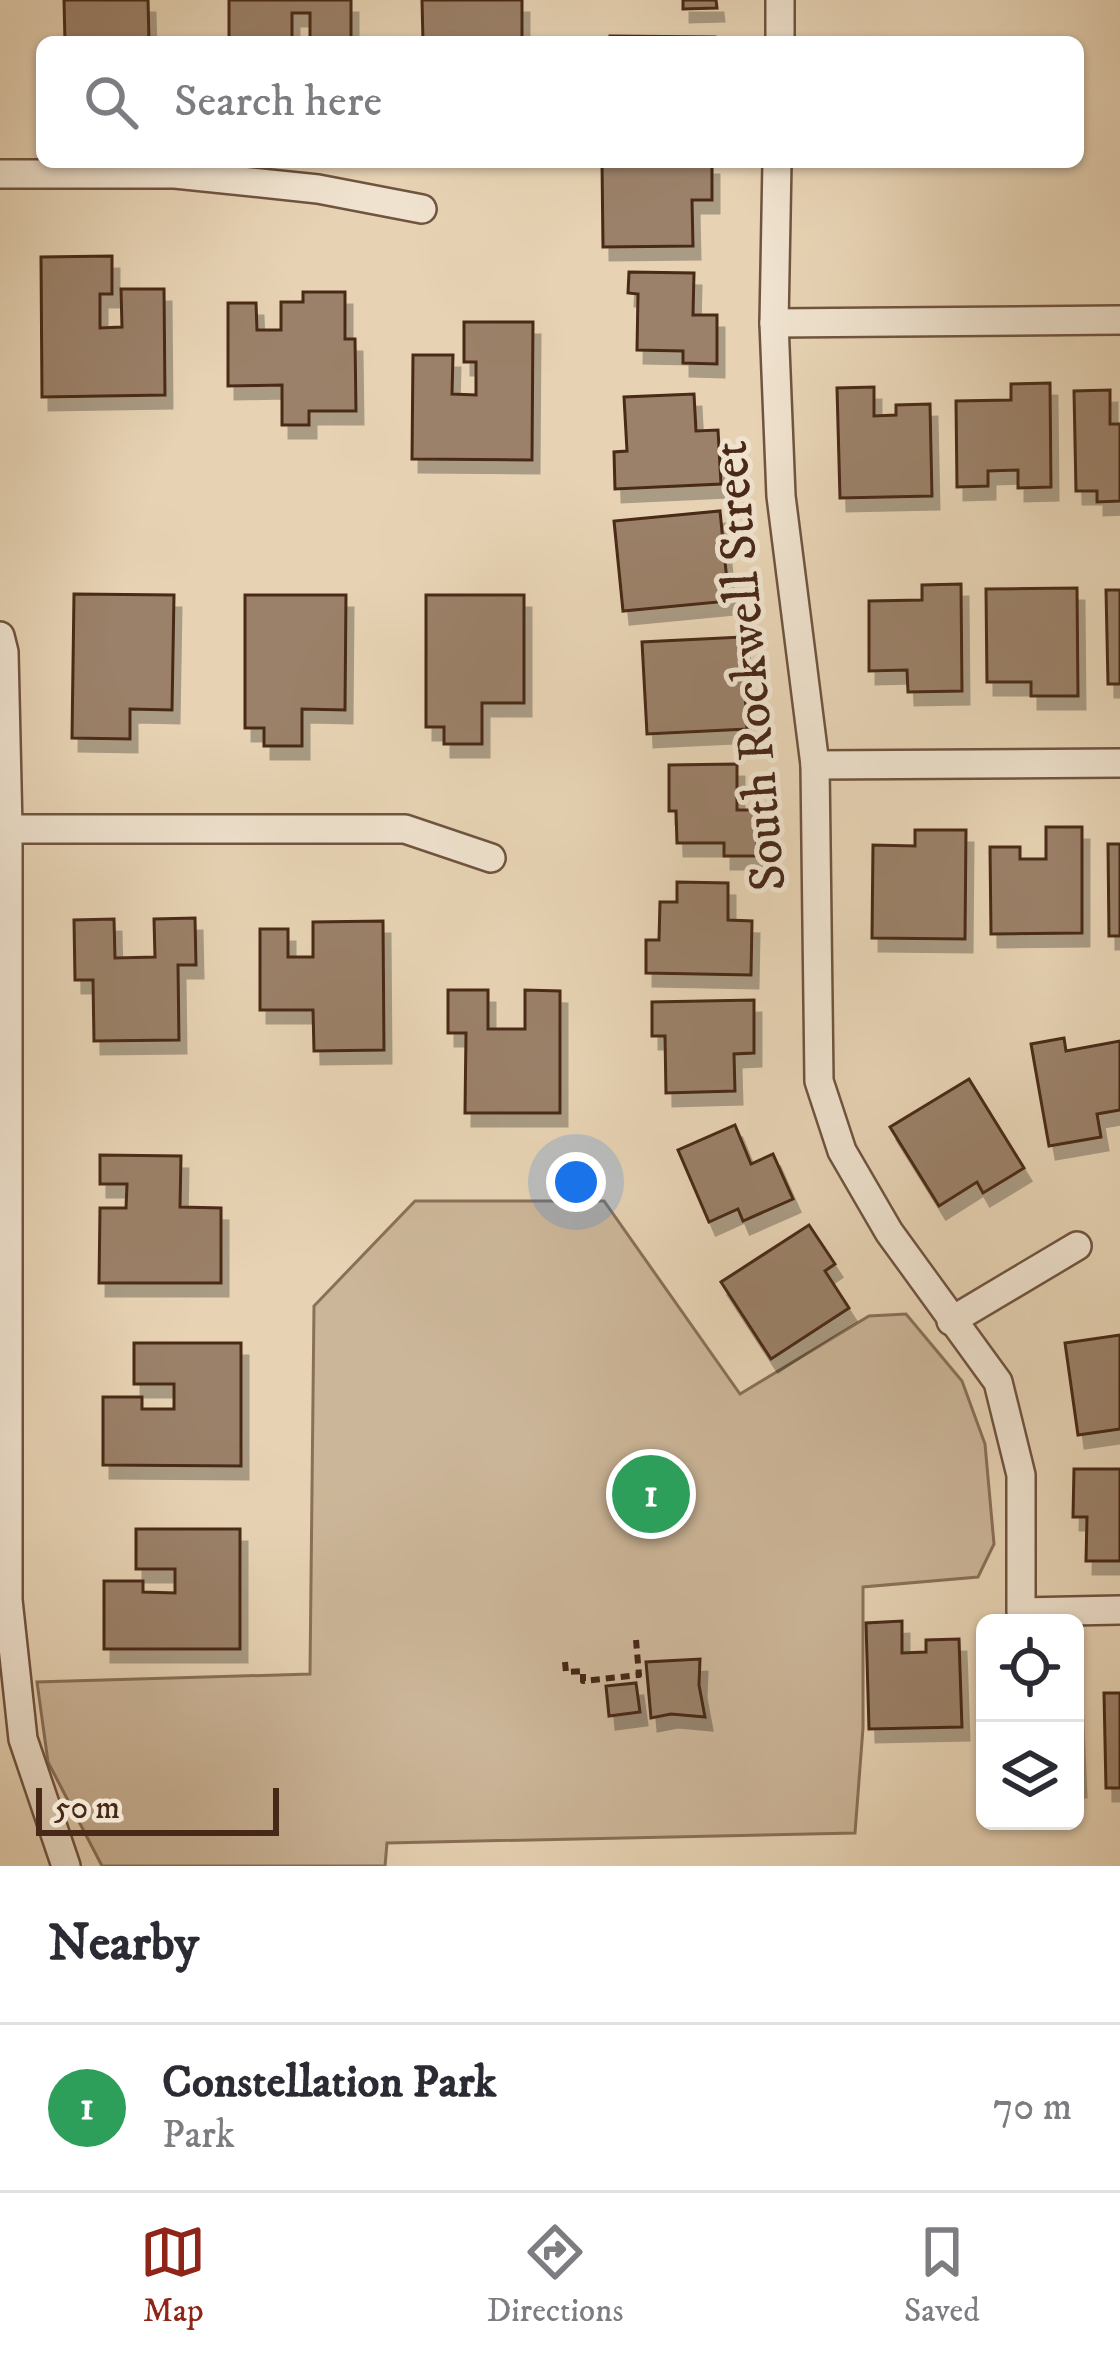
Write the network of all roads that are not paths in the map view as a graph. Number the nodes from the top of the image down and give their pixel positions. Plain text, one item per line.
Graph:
1 (781, 0) edge
2 (780, 36) edge
3 (777, 168) edge
4 (0, 174) edge
5 (422, 209) dead end
6 (1120, 320) edge
7 (774, 323) junction
8 (0, 636) edge
9 (1120, 763) edge
10 (815, 766) junction
11 (8, 830) junction
12 (491, 858) dead end
13 (4, 1084) edge
14 (1077, 1246) dead end
15 (951, 1321) junction
16 (1120, 1610) edge
17 (66, 1866) edge

1 - 2 street
3 - 7 street, South Rockwell Street
4 - 5 street
6 - 7 street
7 - 10 street, South Rockwell Street
8 - 11 street
9 - 10 street
10 - 15 street, South Rockwell Street
11 - 12 street
11 - 13 street
13 - 17 street
14 - 15 street
15 - 16 street, South Rockwell Street

